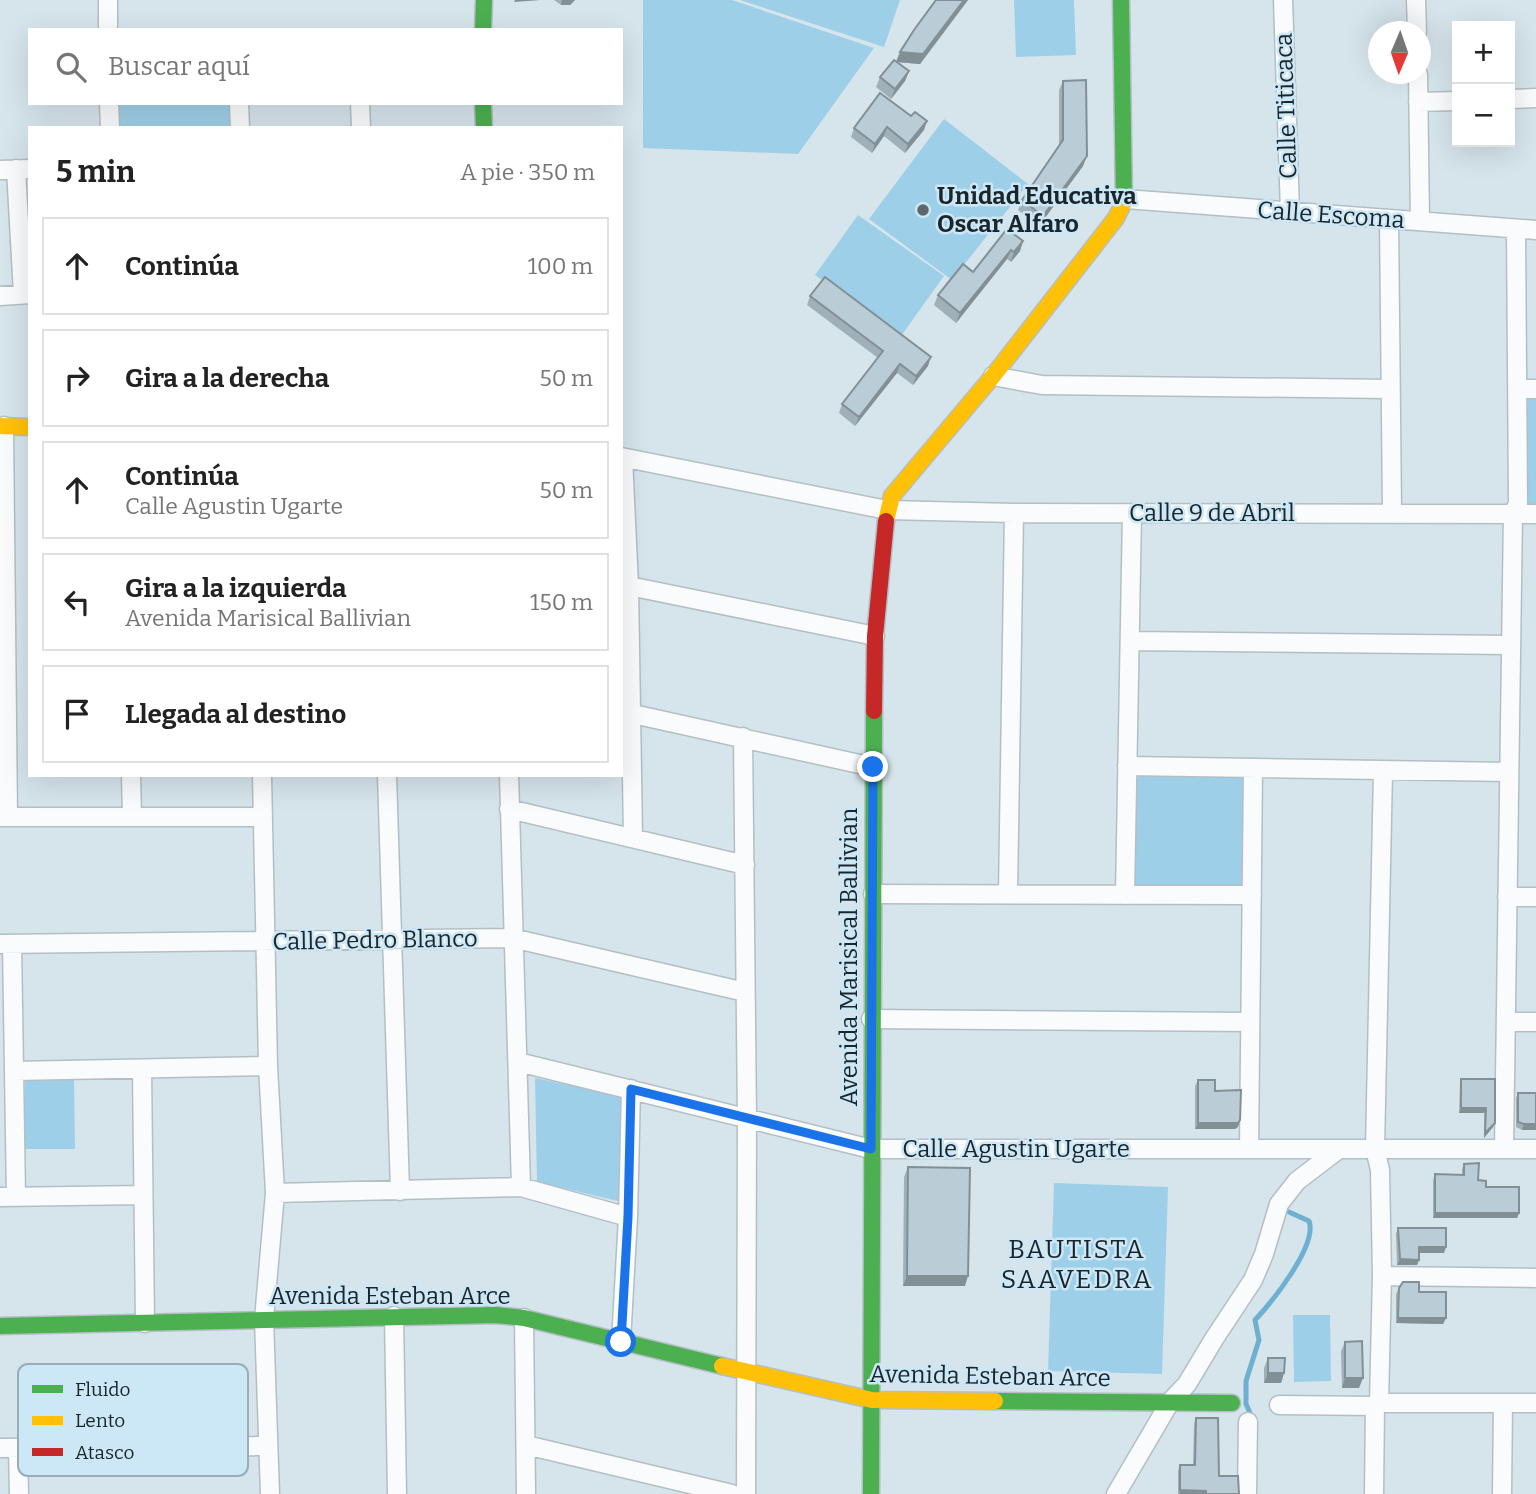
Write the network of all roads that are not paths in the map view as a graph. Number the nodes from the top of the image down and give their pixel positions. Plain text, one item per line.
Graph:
1 (108, 0) edge
2 (484, 0) edge
3 (1121, 0) edge
4 (1283, 0) edge
5 (1416, 0) edge
6 (1417, 21) edge
7 (108, 28) edge
8 (483, 28) edge
9 (1418, 84) edge
10 (1536, 98) edge
11 (1515, 99) edge
12 (1452, 101) edge
13 (1418, 102) junction
14 (110, 105) edge
15 (239, 105) edge
16 (360, 105) edge
17 (483, 105) edge
18 (110, 126) edge
19 (240, 126) edge
20 (361, 126) edge
21 (484, 126) edge
22 (15, 169) edge
23 (1125, 199) junction
24 (1290, 212) junction
25 (1389, 219) junction
26 (1420, 221) junction
27 (1516, 229) junction
28 (1536, 230) edge
29 (26, 294) edge
30 (0, 296) edge
31 (993, 376) junction
32 (1390, 389) junction
33 (1527, 389) edge
34 (2, 426) edge
35 (28, 426) edge
36 (623, 457) edge
37 (623, 475) edge
38 (887, 510) junction
39 (1014, 513) junction
40 (1132, 513) junction
41 (1392, 513) junction
42 (1513, 513) junction
43 (1536, 514) edge
44 (629, 586) junction
45 (875, 636) junction
46 (1130, 641) junction
47 (1510, 645) junction
48 (633, 714) junction
49 (743, 737) junction
50 (1127, 766) junction
51 (873, 767) junction
52 (1253, 769) junction
53 (1383, 771) junction
54 (1509, 772) junction
55 (131, 777) edge
56 (261, 777) edge
57 (387, 777) edge
58 (509, 777) edge
59 (509, 809) junction
60 (4, 817) edge
61 (132, 817) junction
62 (261, 817) junction
63 (633, 838) junction
64 (745, 865) junction
65 (1008, 893) junction
66 (873, 894) junction
67 (1125, 895) junction
68 (1252, 895) junction
69 (1507, 897) junction
70 (1536, 897) edge
71 (512, 937) junction
72 (393, 939) junction
73 (265, 942) junction
74 (6, 944) edge
75 (745, 992) junction
76 (871, 1019) junction
77 (1250, 1022) junction
78 (1506, 1022) junction
79 (1536, 1022) edge
80 (518, 1062) junction
81 (268, 1066) junction
82 (142, 1070) junction
83 (14, 1071) junction
84 (631, 1089) junction
85 (747, 1119) junction
86 (871, 1149) junction
87 (1249, 1149) junction
88 (1339, 1149) junction
89 (1376, 1149) junction
90 (1504, 1149) junction
91 (1536, 1149) edge
92 (522, 1188) junction
93 (400, 1191) junction
94 (275, 1193) junction
95 (143, 1195) junction
96 (8, 1197) edge
97 (628, 1217) junction
98 (1382, 1276) junction
99 (1536, 1278) edge
100 (394, 1316) junction
101 (524, 1318) junction
102 (264, 1320) junction
103 (145, 1323) junction
104 (0, 1326) edge
105 (621, 1342) junction
106 (746, 1372) junction
107 (872, 1399) junction
108 (1170, 1402) junction
109 (1232, 1403) dead end
110 (1503, 1403) junction
111 (1536, 1403) edge
112 (1377, 1404) junction
113 (1279, 1405) dead end
114 (1248, 1422) dead end
115 (526, 1445) junction
116 (248, 1446) edge
117 (268, 1446) junction
118 (9, 1448) edge
119 (19, 1494) edge
120 (270, 1494) edge
121 (397, 1494) edge
122 (526, 1494) edge
123 (732, 1494) edge
124 (746, 1494) edge
125 (871, 1494) edge
126 (1116, 1494) edge
127 (1247, 1494) edge
128 (1374, 1494) edge
129 (1502, 1494) edge

1 - 7 street
2 - 8 street
3 - 23 street
4 - 24 street, Calle Titicaca
5 - 6 street
9 - 13 street
10 - 11 street
12 - 13 street
13 - 26 street
14 - 18 street
15 - 19 street
16 - 20 street
17 - 21 street
22 - 29 street
23 - 24 street, Calle Escoma
23 - 31 street, Avenida Marisical Ballivian
24 - 25 street, Calle Escoma
25 - 26 street, Calle Escoma
25 - 32 street
26 - 27 street, Calle Escoma
27 - 28 street, Calle Escoma
27 - 33 street
29 - 30 street
31 - 32 street
31 - 38 street, Avenida Marisical Ballivian
32 - 41 street
33 - 42 street
34 - 35 street
34 - 60 street
36 - 38 street, Calle 9 de Abril
37 - 44 street
38 - 39 street, Calle 9 de Abril
38 - 45 street, Avenida Marisical Ballivian
39 - 40 street, Calle 9 de Abril
39 - 65 street
40 - 41 street, Calle 9 de Abril
40 - 46 street
41 - 42 street, Calle 9 de Abril
42 - 43 street, Calle 9 de Abril
42 - 47 street
44 - 45 street
44 - 48 street
45 - 51 street, Avenida Marisical Ballivian
46 - 47 street
46 - 50 street
47 - 54 street
48 - 49 street
48 - 63 street
49 - 51 street
49 - 64 street
50 - 52 street
50 - 67 street
51 - 66 street, Avenida Marisical Ballivian
52 - 53 street
52 - 68 street
53 - 54 street
53 - 89 street
54 - 69 street
55 - 61 street
56 - 62 street
57 - 72 street
58 - 59 street
59 - 63 street
59 - 71 street
60 - 61 street
61 - 62 street
62 - 73 street
63 - 64 street
64 - 75 street
65 - 66 street
65 - 67 street
66 - 76 street, Avenida Marisical Ballivian
67 - 68 street
68 - 77 street
69 - 70 street
69 - 78 street
71 - 72 street, Calle Pedro Blanco
71 - 75 street, Calle Pedro Blanco
71 - 80 street
72 - 73 street, Calle Pedro Blanco
72 - 93 street
73 - 74 street, Calle Pedro Blanco
73 - 81 street
74 - 83 street
75 - 85 street
76 - 77 street
76 - 86 street, Avenida Marisical Ballivian
77 - 87 street
78 - 79 street
78 - 90 street
80 - 84 street, Calle Agustin Ugarte
80 - 92 street
81 - 82 street
81 - 94 street
82 - 83 street
82 - 95 street
83 - 96 street
84 - 85 street, Calle Agustin Ugarte
84 - 97 street
85 - 86 street, Calle Agustin Ugarte
85 - 106 street
86 - 87 street, Calle Agustin Ugarte
86 - 107 street, Avenida Marisical Ballivian
87 - 88 street, Calle Agustin Ugarte
88 - 89 street, Calle Agustin Ugarte
88 - 108 street
89 - 90 street, Calle Agustin Ugarte
89 - 98 street
90 - 91 street, Calle Agustin Ugarte
92 - 93 street
92 - 97 street
93 - 94 street
94 - 102 street
95 - 96 street
95 - 103 street
97 - 105 street
98 - 99 street
98 - 112 street
100 - 101 street, Avenida Esteban Arce
100 - 102 street, Avenida Esteban Arce
100 - 121 street
101 - 105 street, Avenida Esteban Arce
101 - 115 street
102 - 103 street, Avenida Esteban Arce
102 - 117 street
103 - 104 street, Avenida Esteban Arce
105 - 106 street, Avenida Esteban Arce
106 - 107 street, Avenida Esteban Arce
106 - 124 street
107 - 108 street, Avenida Esteban Arce
107 - 125 street, Avenida Marisical Ballivian
108 - 109 street, Avenida Esteban Arce
108 - 126 street
110 - 111 street
110 - 112 street
110 - 129 street
112 - 113 street
112 - 128 street
114 - 127 street
115 - 122 street
115 - 123 street
116 - 117 street
117 - 120 street
118 - 119 street

